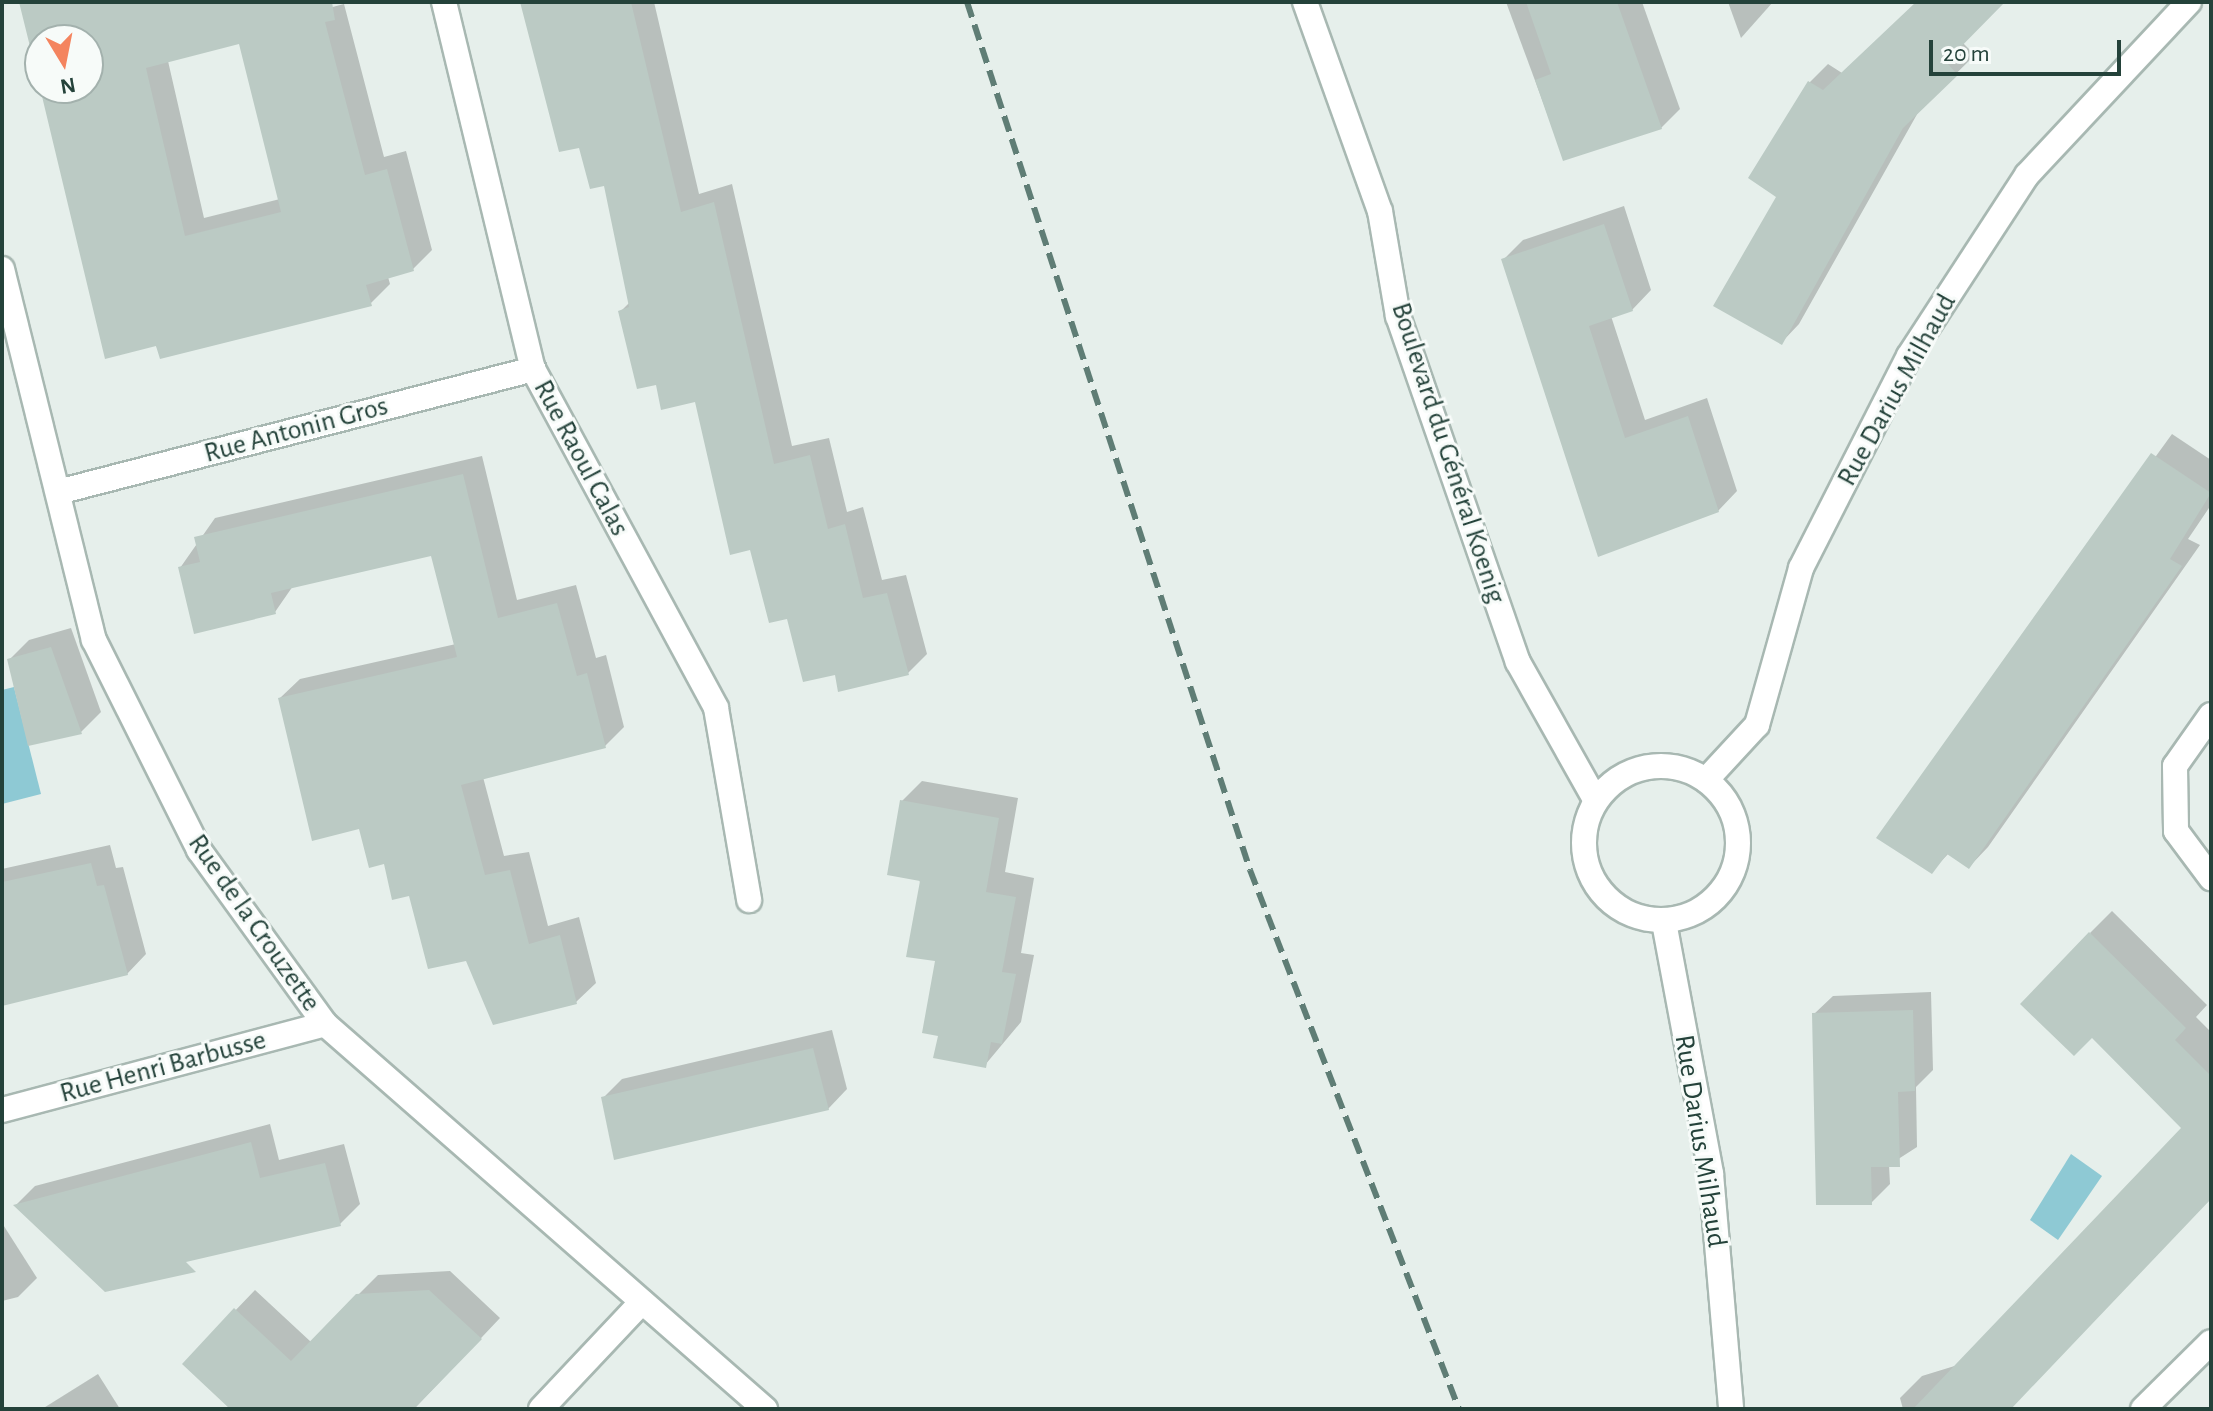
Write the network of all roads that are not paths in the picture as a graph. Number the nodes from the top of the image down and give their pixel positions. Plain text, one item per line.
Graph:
1 (444, 2) edge
2 (1305, 2) edge
3 (2189, 2) edge
4 (2, 269) edge
5 (533, 369) junction
6 (58, 492) junction
7 (2211, 715) edge
8 (1706, 780) junction
9 (1595, 799) junction
10 (2211, 878) edge
11 (749, 900) dead end
12 (1664, 922) junction
13 (325, 1024) junction
14 (2, 1110) edge
15 (642, 1302) junction
16 (2211, 1342) edge
17 (541, 1409) edge
18 (765, 1409) edge
19 (1731, 1409) edge
20 (2143, 1409) edge

1 - 5 street, Rue Raoul Calas
2 - 9 street, Boulevard du Général Koenig
3 - 8 street, Rue Darius Milhaud
4 - 6 street, Rue de la Crouzette
5 - 6 street, Rue Antonin Gros
5 - 11 street, Rue Raoul Calas
6 - 13 street, Rue de la Crouzette
7 - 10 street
8 - 9 street
8 - 12 street
9 - 12 street
12 - 19 street, Rue Darius Milhaud
13 - 14 street, Rue Henri Barbusse
13 - 15 street, Rue de la Crouzette
15 - 17 street
15 - 18 street, Rue de la Crouzette
16 - 20 street

